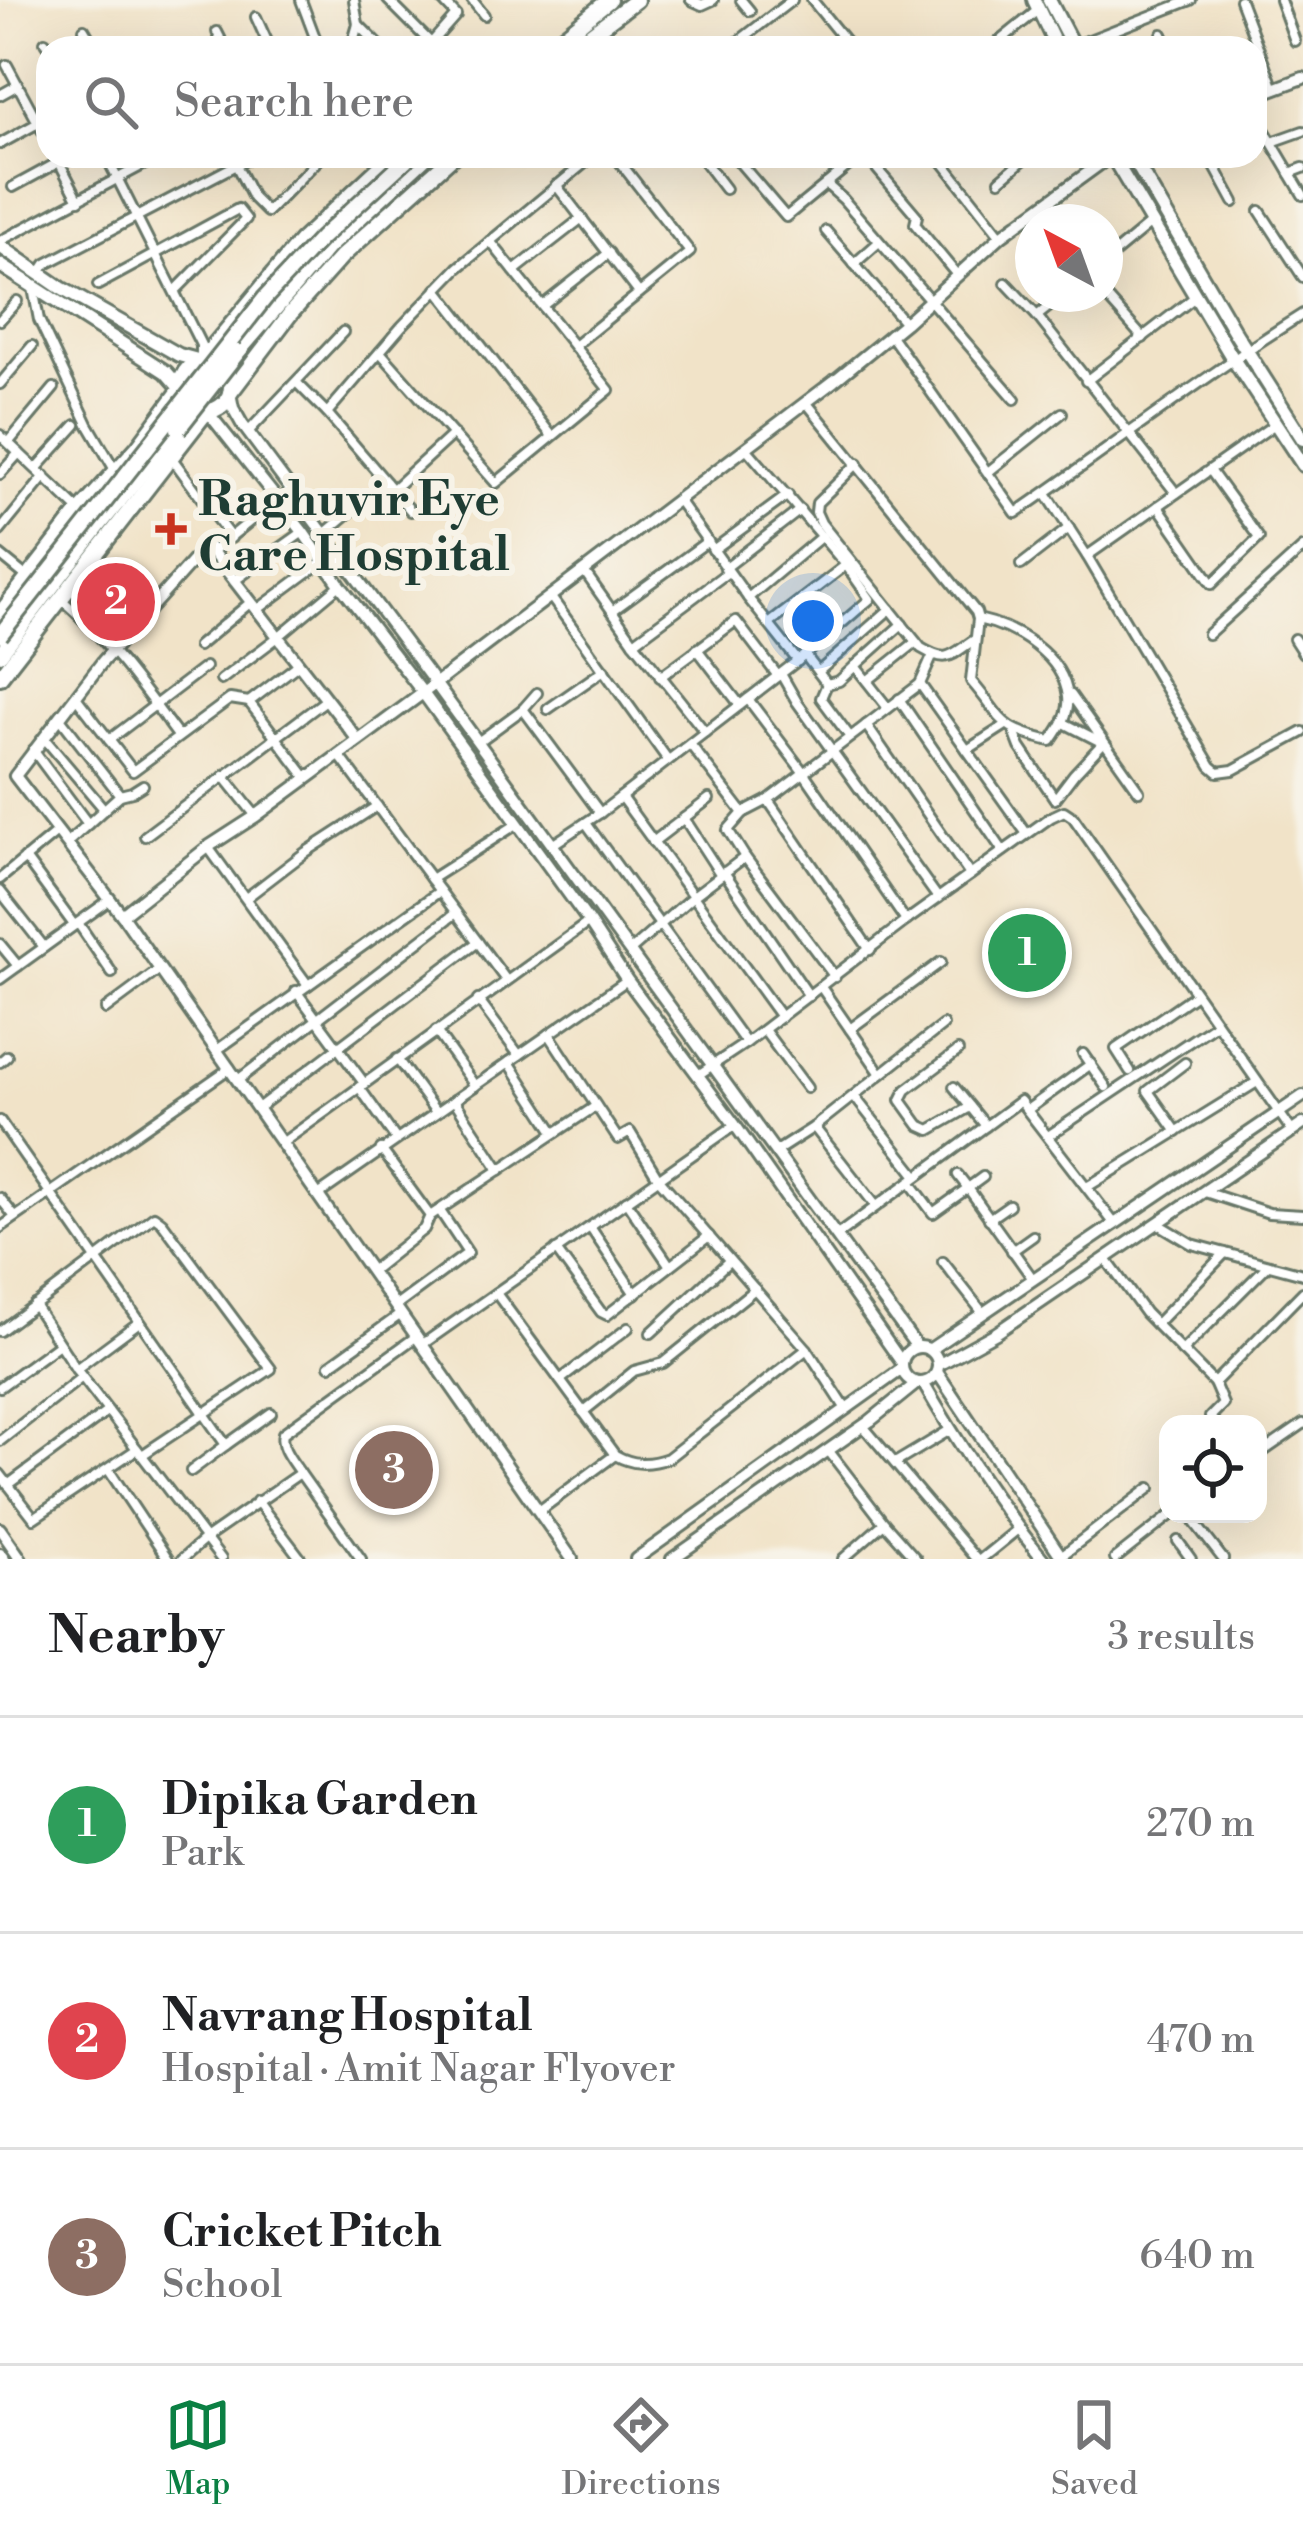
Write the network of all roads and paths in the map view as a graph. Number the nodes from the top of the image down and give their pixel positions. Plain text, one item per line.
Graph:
1 (301, 0) edge
2 (354, 0) edge
3 (388, 0) edge
4 (442, 0) edge
5 (472, 0) edge
6 (609, 0) edge
7 (636, 0) edge
8 (692, 0) edge
9 (712, 0) edge
10 (741, 0) edge
11 (792, 0) edge
12 (812, 0) edge
13 (1191, 0) edge
14 (1240, 0) edge
15 (1280, 0) edge
16 (1040, 3) edge
17 (750, 11) dead end
18 (484, 14) dead end
19 (256, 17) dead end
20 (358, 24) junction
21 (84, 29) dead end
22 (218, 32) dead end
23 (88, 36) edge
24 (220, 36) edge
25 (265, 36) edge
26 (315, 36) edge
27 (355, 36) edge
28 (370, 36) edge
29 (421, 36) edge
30 (437, 36) edge
31 (564, 36) edge
32 (597, 36) edge
33 (746, 36) edge
34 (841, 36) edge
35 (1004, 36) edge
36 (1049, 36) edge
37 (1066, 36) edge
38 (1101, 36) edge
39 (1254, 36) edge
40 (1295, 41) dead end
41 (7, 65) dead end
42 (1267, 71) edge
43 (1303, 78) edge
44 (18, 85) junction
45 (1274, 89) junction
46 (1267, 92) edge
47 (0, 95) edge
48 (36, 119) edge
49 (36, 124) edge
50 (1303, 130) edge
51 (1267, 134) edge
52 (1272, 142) junction
53 (0, 144) edge
54 (44, 168) edge
55 (63, 168) edge
56 (112, 168) edge
57 (137, 168) edge
58 (230, 168) edge
59 (238, 168) edge
60 (310, 168) edge
61 (379, 168) edge
62 (397, 168) edge
63 (413, 168) edge
64 (439, 168) edge
65 (578, 168) edge
66 (624, 168) edge
67 (709, 168) edge
68 (744, 168) edge
69 (847, 168) edge
70 (874, 168) edge
71 (947, 168) edge
72 (1014, 168) edge
73 (1094, 168) edge
74 (1118, 168) edge
75 (1139, 168) edge
76 (1216, 168) edge
77 (1303, 168) edge
78 (1290, 173) junction
79 (118, 179) junction
80 (1000, 180) dead end
81 (826, 184) junction
82 (556, 185) junction
83 (13, 187) dead end
84 (725, 190) dead end
85 (1303, 195) edge
86 (79, 200) junction
87 (1234, 202) dead end
88 (1260, 211) dead end
89 (136, 216) junction
90 (582, 218) junction
91 (1151, 223) junction
92 (826, 231) dead end
93 (1001, 236) junction
94 (490, 241) junction
95 (879, 242) junction
96 (0, 244) edge
97 (1123, 246) edge
98 (156, 254) junction
99 (609, 254) junction
100 (854, 264) junction
101 (0, 265) edge
102 (514, 271) junction
103 (40, 273) junction
104 (957, 275) junction
105 (1303, 278) edge
106 (1006, 283) dead end
107 (98, 285) dead end
108 (33, 287) junction
109 (437, 289) junction
110 (175, 291) junction
111 (639, 293) junction
112 (1195, 297) junction
113 (17, 301) dead end
114 (930, 301) junction
115 (542, 306) junction
116 (1042, 312) edge
117 (1120, 312) edge
118 (1303, 314) edge
119 (1037, 316) junction
120 (0, 320) edge
121 (905, 323) junction
122 (343, 332) dead end
123 (890, 334) junction
124 (1143, 338) junction
125 (32, 346) dead end
126 (574, 346) junction
127 (1246, 349) junction
128 (380, 352) junction
129 (1233, 358) junction
130 (200, 361) junction
131 (1086, 381) junction
132 (297, 382) junction
133 (0, 384) edge
134 (54, 388) dead end
135 (181, 389) junction
136 (230, 393) junction
137 (1015, 399) dead end
138 (806, 402) junction
139 (207, 411) junction
140 (328, 413) junction
141 (1062, 413) dead end
142 (1275, 424) junction
143 (76, 425) dead end
144 (248, 432) junction
145 (1127, 432) junction
146 (453, 434) junction
147 (553, 436) junction
148 (4, 439) edge
149 (1303, 439) edge
150 (746, 448) junction
151 (20, 452) junction
152 (171, 456) junction
153 (858, 463) junction
154 (1303, 465) edge
155 (1210, 470) junction
156 (116, 471) junction
157 (41, 472) junction
158 (988, 472) junction
159 (0, 474) edge
160 (389, 486) junction
161 (1046, 493) junction
162 (1176, 493) junction
163 (788, 495) junction
164 (277, 499) junction
165 (678, 500) junction
166 (1158, 506) junction
167 (800, 509) junction
168 (80, 511) junction
169 (411, 511) dead end
170 (1069, 528) junction
171 (0, 531) edge
172 (303, 532) junction
173 (323, 534) junction
174 (822, 536) junction
175 (231, 538) junction
176 (710, 545) junction
177 (1303, 548) edge
178 (212, 552) junction
179 (0, 555) edge
180 (1087, 556) junction
181 (324, 561) junction
182 (846, 565) junction
183 (1021, 565) dead end
184 (727, 570) junction
185 (584, 571) junction
186 (28, 578) junction
187 (234, 581) junction
188 (340, 586) junction
189 (550, 596) junction
190 (62, 598) junction
191 (748, 598) junction
192 (254, 606) junction
193 (890, 609) junction
194 (612, 611) junction
195 (0, 614) edge
196 (978, 619) junction
197 (769, 624) junction
198 (902, 624) junction
199 (1208, 634) dead end
200 (0, 635) edge
201 (278, 638) junction
202 (975, 639) junction
203 (1294, 639) dead end
204 (634, 642) junction
205 (916, 642) junction
206 (198, 646) dead end
207 (698, 649) junction
208 (113, 650) junction
209 (1303, 653) edge
210 (0, 654) edge
211 (933, 655) junction
212 (802, 658) junction
213 (299, 664) junction
214 (855, 666) junction
215 (206, 667) dead end
216 (604, 670) junction
217 (818, 672) junction
218 (779, 675) junction
219 (0, 677) edge
220 (660, 677) junction
221 (220, 680) dead end
222 (867, 681) junction
223 (435, 683) junction
224 (827, 684) junction
225 (920, 684) junction
226 (1066, 690) junction
227 (422, 693) junction
228 (537, 693) dead end
229 (75, 696) junction
230 (899, 699) junction
231 (326, 700) junction
232 (249, 702) junction
233 (744, 702) junction
234 (154, 704) junction
235 (888, 708) junction
236 (548, 709) dead end
237 (523, 710) junction
238 (59, 716) junction
239 (1064, 723) junction
240 (866, 725) junction
241 (1006, 725) junction
242 (705, 732) junction
243 (1015, 732) junction
244 (1303, 732) edge
245 (178, 736) junction
246 (275, 736) junction
247 (43, 737) junction
248 (850, 737) junction
249 (109, 740) junction
250 (358, 740) junction
251 (478, 742) junction
252 (1103, 743) junction
253 (689, 744) junction
254 (33, 750) junction
255 (834, 750) junction
256 (968, 750) junction
257 (339, 754) junction
258 (668, 760) junction
259 (803, 773) junction
260 (224, 776) junction
261 (307, 778) junction
262 (143, 785) dead end
263 (1139, 790) dead end
264 (120, 795) junction
265 (621, 797) junction
266 (709, 799) dead end
267 (1055, 799) junction
268 (768, 800) junction
269 (377, 806) junction
270 (105, 810) junction
271 (600, 813) junction
272 (743, 813) junction
273 (256, 816) junction
274 (1052, 817) junction
275 (684, 818) junction
276 (586, 823) junction
277 (88, 824) junction
278 (517, 824) junction
279 (57, 832) junction
280 (1027, 835) junction
281 (145, 836) dead end
282 (653, 842) junction
283 (68, 843) junction
284 (552, 845) junction
285 (208, 848) junction
286 (1004, 852) junction
287 (745, 857) junction
288 (26, 858) junction
289 (723, 874) junction
290 (970, 875) junction
291 (0, 879) edge
292 (431, 879) junction
293 (0, 891) edge
294 (440, 891) junction
295 (692, 897) junction
296 (246, 898) junction
297 (938, 898) junction
298 (111, 899) junction
299 (456, 914) junction
300 (122, 915) junction
301 (906, 921) junction
302 (589, 922) junction
303 (76, 924) junction
304 (662, 926) junction
305 (478, 942) junction
306 (0, 944) edge
307 (44, 947) junction
308 (870, 950) junction
309 (629, 952) junction
310 (941, 962) dead end
311 (18, 966) junction
312 (160, 969) junction
313 (112, 973) dead end
314 (835, 977) junction
315 (0, 979) edge
316 (506, 980) junction
317 (627, 980) junction
318 (308, 986) junction
319 (821, 987) junction
320 (296, 992) junction
321 (1196, 994) junction
322 (809, 996) junction
323 (478, 1000) junction
324 (106, 1009) dead end
325 (781, 1017) junction
326 (317, 1020) junction
327 (1217, 1024) junction
328 (943, 1025) dead end
329 (850, 1029) junction
330 (764, 1030) junction
331 (436, 1031) junction
332 (549, 1034) junction
333 (746, 1043) junction
334 (339, 1049) junction
335 (217, 1050) junction
336 (958, 1051) dead end
337 (1083, 1054) dead end
338 (519, 1055) junction
339 (397, 1059) junction
340 (509, 1062) junction
341 (1185, 1063) dead end
342 (1091, 1064) junction
343 (712, 1066) junction
344 (230, 1068) junction
345 (1130, 1071) dead end
346 (881, 1074) junction
347 (698, 1075) junction
348 (238, 1080) junction
349 (1257, 1082) junction
350 (361, 1085) junction
351 (475, 1086) junction
352 (954, 1087) dead end
353 (1106, 1087) dead end
354 (807, 1088) dead end
355 (854, 1096) junction
356 (1303, 1096) edge
357 (454, 1100) junction
358 (596, 1106) junction
359 (970, 1107) junction
360 (258, 1108) junction
361 (1027, 1110) junction
362 (436, 1112) junction
363 (1278, 1112) junction
364 (0, 1121) edge
365 (735, 1125) junction
366 (814, 1126) junction
367 (986, 1126) junction
368 (1297, 1127) edge
369 (1177, 1132) junction
370 (555, 1133) junction
371 (1048, 1136) junction
372 (396, 1139) junction
373 (282, 1143) junction
374 (381, 1149) junction
375 (775, 1152) junction
376 (500, 1170) junction
377 (958, 1175) dead end
378 (658, 1178) junction
379 (983, 1178) dead end
380 (914, 1179) junction
381 (1087, 1187) junction
382 (968, 1188) junction
383 (1203, 1192) junction
384 (51, 1194) junction
385 (318, 1195) junction
386 (0, 1198) edge
387 (626, 1201) junction
388 (1009, 1205) dead end
389 (876, 1206) junction
390 (440, 1211) junction
391 (933, 1213) junction
392 (1303, 1215) edge
393 (430, 1216) junction
394 (15, 1217) junction
395 (989, 1219) junction
396 (940, 1223) dead end
397 (1114, 1223) junction
398 (1157, 1223) junction
399 (590, 1227) junction
400 (0, 1228) edge
401 (709, 1236) junction
402 (836, 1236) junction
403 (1033, 1236) dead end
404 (556, 1250) junction
405 (1012, 1251) junction
406 (1225, 1253) junction
407 (1106, 1258) junction
408 (95, 1259) junction
409 (730, 1260) junction
410 (943, 1262) dead end
411 (1268, 1265) junction
412 (670, 1266) junction
413 (371, 1271) junction
414 (1303, 1274) edge
415 (1033, 1279) junction
416 (755, 1289) junction
417 (1303, 1292) edge
418 (496, 1293) junction
419 (635, 1294) junction
420 (34, 1305) junction
421 (398, 1310) junction
422 (983, 1312) junction
423 (138, 1323) junction
424 (1156, 1324) junction
425 (628, 1328) dead end
426 (0, 1331) edge
427 (651, 1333) dead end
428 (420, 1340) junction
429 (58, 1343) junction
430 (923, 1348) junction
431 (807, 1349) junction
432 (1183, 1351) junction
433 (330, 1365) dead end
434 (902, 1366) junction
435 (937, 1368) junction
436 (79, 1373) junction
437 (560, 1380) junction
438 (920, 1383) junction
439 (1214, 1383) junction
440 (0, 1387) edge
441 (846, 1409) junction
442 (108, 1411) junction
443 (583, 1412) junction
444 (271, 1413) dead end
445 (202, 1414) junction
446 (1212, 1415) edge
447 (1303, 1424) edge
448 (863, 1426) junction
449 (950, 1430) junction
450 (0, 1442) edge
451 (226, 1445) junction
452 (1267, 1449) edge
453 (828, 1450) junction
454 (140, 1452) junction
455 (615, 1455) junction
456 (895, 1463) junction
457 (108, 1469) junction
458 (191, 1471) dead end
459 (300, 1473) junction
460 (0, 1474) edge
461 (8, 1485) junction
462 (1150, 1488) dead end
463 (256, 1501) junction
464 (539, 1511) junction
465 (884, 1523) junction
466 (1161, 1523) edge
467 (1195, 1523) edge
468 (0, 1529) edge
469 (1018, 1529) junction
470 (205, 1539) junction
471 (1178, 1541) dead end
472 (1062, 1558) edge
473 (22, 1559) edge
474 (168, 1559) edge
475 (182, 1559) edge
476 (221, 1559) edge
477 (301, 1559) edge
478 (361, 1559) edge
479 (572, 1559) edge
480 (636, 1559) edge
481 (672, 1559) edge
482 (843, 1559) edge
483 (916, 1559) edge
484 (978, 1559) edge
485 (1043, 1559) edge
486 (1115, 1559) edge
487 (1191, 1559) edge
488 (1223, 1559) edge

1 - 26 street
2 - 20 street
3 - 29 street
4 - 30 street
5 - 18 street
6 - 31 main road
7 - 32 main road
8 - 9 street
10 - 17 street
11 - 33 street
12 - 34 street
13 - 38 street
14 - 39 street
15 - 40 street
16 - 35 street
16 - 36 main road
16 - 37 main road
19 - 25 street
20 - 27 street
20 - 28 street
21 - 23 street
22 - 24 street
41 - 44 street
42 - 45 street
43 - 45 street
44 - 47 street
44 - 48 street
45 - 46 street
49 - 53 street
50 - 52 street
51 - 52 street
52 - 78 street
54 - 83 street
55 - 86 street
56 - 79 street
57 - 79 street
58 - 89 street
59 - 60 street
61 - 130 main road
62 - 200 main road, bridge
63 - 210 main road, bridge
64 - 136 main road
65 - 82 street
66 - 111 street
67 - 84 street
68 - 81 street
69 - 81 street
70 - 104 street
71 - 93 street
72 - 80 street
73 - 93 street
74 - 91 main road
75 - 127 main road
76 - 87 street
77 - 78 street
78 - 85 street
79 - 86 street
79 - 89 street
81 - 95 street
82 - 90 street
82 - 94 street
86 - 96 street
88 - 105 street
89 - 98 street
89 - 103 street
90 - 99 street
90 - 102 street
91 - 97 street
91 - 112 main road
92 - 100 street
93 - 104 street
94 - 102 street
94 - 109 street
95 - 100 street
95 - 114 street
96 - 103 main road
98 - 107 street
98 - 110 street
98 - 110 street
99 - 111 street
99 - 115 street
100 - 121 street
101 - 108 main road
102 - 115 street
103 - 130 main road
104 - 114 street
106 - 119 street
108 - 135 main road
108 - 156 street
109 - 128 street
109 - 147 street
110 - 130 street
111 - 126 street
112 - 124 street
112 - 129 main road
113 - 120 street
114 - 121 street
114 - 137 street
115 - 126 street
116 - 119 street
117 - 124 street
118 - 127 street
119 - 131 street
121 - 123 street
122 - 132 street
123 - 138 street
123 - 158 street
124 - 131 street
125 - 133 street
126 - 147 street
127 - 129 street
127 - 149 main road
128 - 140 street
128 - 146 street
129 - 142 main road
129 - 145 street
130 - 135 main road
130 - 136 main road
131 - 145 street
132 - 140 street
132 - 144 street
134 - 148 street
135 - 139 main road
135 - 156 main road
136 - 139 main road
136 - 144 street
138 - 150 street
138 - 153 street
139 - 152 main road
139 - 164 street
140 - 160 street
141 - 158 street
142 - 154 main road
142 - 155 street
143 - 157 street
144 - 173 street
145 - 161 street
145 - 162 street
146 - 147 street
146 - 160 street
148 - 151 street
150 - 163 street
150 - 165 street
151 - 157 street
151 - 159 street
152 - 175 street
152 - 190 main road
153 - 193 street
153 - 196 street
155 - 162 street
155 - 166 street
156 - 168 main road
157 - 168 street
157 - 171 street
158 - 161 street
160 - 169 street
160 - 173 street
161 - 170 street
162 - 166 street
163 - 167 street
163 - 176 street
164 - 172 street
164 - 175 street
165 - 176 street
165 - 185 street
166 - 180 street
167 - 174 street
167 - 184 street
168 - 186 main road
170 - 180 street
170 - 183 street
172 - 181 street
172 - 187 street
173 - 223 street
174 - 182 street
174 - 191 street
175 - 178 street
176 - 184 street
176 - 194 street
177 - 199 street
178 - 187 street
178 - 208 street
179 - 186 street
180 - 244 street
181 - 188 street
181 - 192 street
182 - 197 street
182 - 212 street
184 - 191 street
184 - 204 street
185 - 189 street
185 - 194 street
186 - 195 main road
187 - 192 street
188 - 201 street
188 - 227 street
189 - 216 street
189 - 223 street
190 - 208 street
190 - 219 main road
191 - 197 street
192 - 201 street
192 - 206 street
193 - 198 street
193 - 217 street
194 - 204 street
196 - 202 street
196 - 226 street
197 - 212 street
198 - 205 street
198 - 214 street
201 - 213 street
201 - 221 street
202 - 211 street
202 - 241 street
203 - 209 street
204 - 220 street
205 - 211 street
205 - 222 street
207 - 218 street
207 - 220 street
207 - 233 street
208 - 229 street
208 - 234 street
211 - 225 street
212 - 217 street
212 - 218 street
213 - 231 street
213 - 232 street
214 - 222 street
214 - 224 street
215 - 234 street
216 - 236 street
216 - 258 street
217 - 224 street
218 - 233 street
218 - 255 street
220 - 242 street
222 - 235 street
223 - 227 street
223 - 251 street
224 - 248 street
225 - 230 street
225 - 256 street
226 - 239 street
226 - 252 street
227 - 250 street
227 - 278 street
228 - 237 street
229 - 238 street
229 - 249 street
230 - 235 street
230 - 286 street
231 - 246 street
231 - 250 street
232 - 245 street
232 - 246 street
233 - 242 street
233 - 259 street
234 - 245 street
234 - 249 street
235 - 240 street
237 - 251 street
237 - 271 street
238 - 247 street
238 - 264 street
239 - 243 street
239 - 252 street
240 - 248 street
240 - 290 street
241 - 243 street
241 - 256 street
242 - 253 street
243 - 267 street
245 - 249 street
246 - 260 street
246 - 261 street
247 - 254 street
247 - 270 street
248 - 255 street
250 - 257 street
251 - 284 street
252 - 263 street
252 - 267 street
253 - 258 street
253 - 272 street
254 - 277 street
254 - 279 street
255 - 259 street
255 - 297 street
256 - 280 street
257 - 261 street
257 - 269 street
258 - 265 street
259 - 268 street
259 - 301 street
260 - 273 street
260 - 281 street
261 - 273 street
262 - 264 street
264 - 270 street
265 - 271 street
265 - 282 street
266 - 275 street
267 - 274 street
268 - 272 street
268 - 308 street
269 - 292 street
269 - 296 street
270 - 277 street
271 - 276 street
272 - 287 street
273 - 285 street
274 - 280 street
274 - 321 street
275 - 282 street
275 - 289 street
276 - 284 street
276 - 304 street
277 - 283 street
278 - 292 street
278 - 302 street
279 - 283 street
279 - 288 street
280 - 286 street
282 - 295 street
283 - 298 street
284 - 309 street
285 - 296 street
285 - 300 street
286 - 290 street
287 - 289 street
287 - 314 street
288 - 291 street
288 - 303 street
289 - 295 street
289 - 322 street
290 - 297 street
292 - 294 street
293 - 307 street
294 - 299 street
294 - 318 street
295 - 304 street
295 - 325 street
296 - 318 street
297 - 301 street
298 - 300 street
298 - 303 street
299 - 305 street
299 - 326 street
300 - 312 street
301 - 308 street
302 - 316 street
302 - 317 street
303 - 307 street
303 - 313 street
304 - 309 street
304 - 333 street
305 - 316 street
305 - 334 street
306 - 311 street
307 - 311 street
308 - 314 street
309 - 343 street
310 - 329 street
311 - 315 street
312 - 324 street
312 - 335 street
314 - 319 street
316 - 323 street
317 - 332 street
317 - 347 street
318 - 320 street
319 - 322 street
319 - 329 street
320 - 326 street
320 - 335 street
321 - 327 street
321 - 345 street
322 - 325 street
323 - 331 street
323 - 338 street
325 - 330 street
326 - 334 street
326 - 348 street
327 - 349 street
327 - 371 street
328 - 346 street
329 - 346 street
330 - 333 street
330 - 354 street
331 - 339 street
331 - 351 street
332 - 338 street
332 - 358 street
333 - 343 street
334 - 350 street
334 - 360 street
335 - 344 street
336 - 359 street
337 - 342 street
338 - 340 street
339 - 350 street
339 - 362 street
340 - 351 street
340 - 370 street
341 - 369 street
342 - 353 street
342 - 361 street
343 - 347 street
343 - 375 street
344 - 348 street
344 - 384 street
346 - 355 street
347 - 365 street
348 - 360 street
349 - 363 street
349 - 369 street
350 - 372 street
350 - 373 street
351 - 357 street
352 - 359 street
355 - 366 street
355 - 380 street
356 - 363 street
357 - 362 street
357 - 376 street
358 - 370 street
358 - 378 street
359 - 367 street
360 - 373 street
361 - 367 street
361 - 371 street
362 - 372 street
363 - 368 street
363 - 397 street
364 - 384 street
365 - 378 street
365 - 434 street
366 - 375 street
366 - 389 street
367 - 380 street
368 - 383 street
369 - 381 street
370 - 376 street
371 - 381 street
372 - 374 street
373 - 385 street
374 - 385 street
374 - 393 street
375 - 402 street
376 - 390 street
377 - 382 street
378 - 387 street
378 - 401 street
379 - 382 street
380 - 389 street
380 - 391 street
381 - 397 street
382 - 391 street
382 - 395 street
383 - 392 street
383 - 398 street
384 - 394 street
384 - 408 street
385 - 413 street
386 - 394 street
387 - 399 street
387 - 412 street
388 - 395 street
389 - 402 street
390 - 393 street
390 - 421 street
391 - 396 street
393 - 413 street
394 - 400 street
395 - 405 street
397 - 415 street
398 - 406 street
398 - 407 street
399 - 404 street
399 - 419 street
401 - 409 street
401 - 412 street
402 - 430 street
403 - 405 street
404 - 418 street
404 - 419 street
405 - 415 street
406 - 411 street
406 - 424 street
407 - 424 street
407 - 435 street
408 - 420 street
408 - 423 street
408 - 445 street
409 - 416 street
409 - 427 street
410 - 422 street
411 - 414 street
411 - 432 street
412 - 419 street
413 - 421 street
415 - 422 street
416 - 431 street
416 - 443 street
417 - 439 street
418 - 428 street
418 - 437 street
420 - 426 street
420 - 429 street
421 - 428 street
421 - 433 street
422 - 430 street
423 - 436 street
423 - 445 street
424 - 432 street
425 - 437 street
428 - 459 street
428 - 464 street
429 - 436 street
429 - 440 street
430 - 434 street
430 - 435 street
431 - 441 street
431 - 455 street
432 - 439 street
434 - 438 street
434 - 441 street
435 - 438 street
435 - 472 street
436 - 442 street
436 - 450 street
437 - 443 street
438 - 448 street
438 - 449 street
439 - 446 street
441 - 480 street
442 - 454 street
442 - 461 street
443 - 455 street
444 - 451 street
445 - 451 street
445 - 454 street
447 - 452 street
448 - 453 street
448 - 456 street
449 - 456 street
449 - 469 street
451 - 458 street
453 - 465 street
453 - 481 street
454 - 457 street
454 - 470 street
455 - 464 street
456 - 484 street
457 - 461 street
457 - 474 street
459 - 463 street
459 - 478 street
460 - 461 street
462 - 472 street
463 - 470 street
463 - 477 street
464 - 479 street
465 - 482 street
465 - 483 street
466 - 486 street
467 - 488 street
468 - 473 street
469 - 484 street
469 - 485 street
470 - 475 street
470 - 476 street
471 - 487 street

